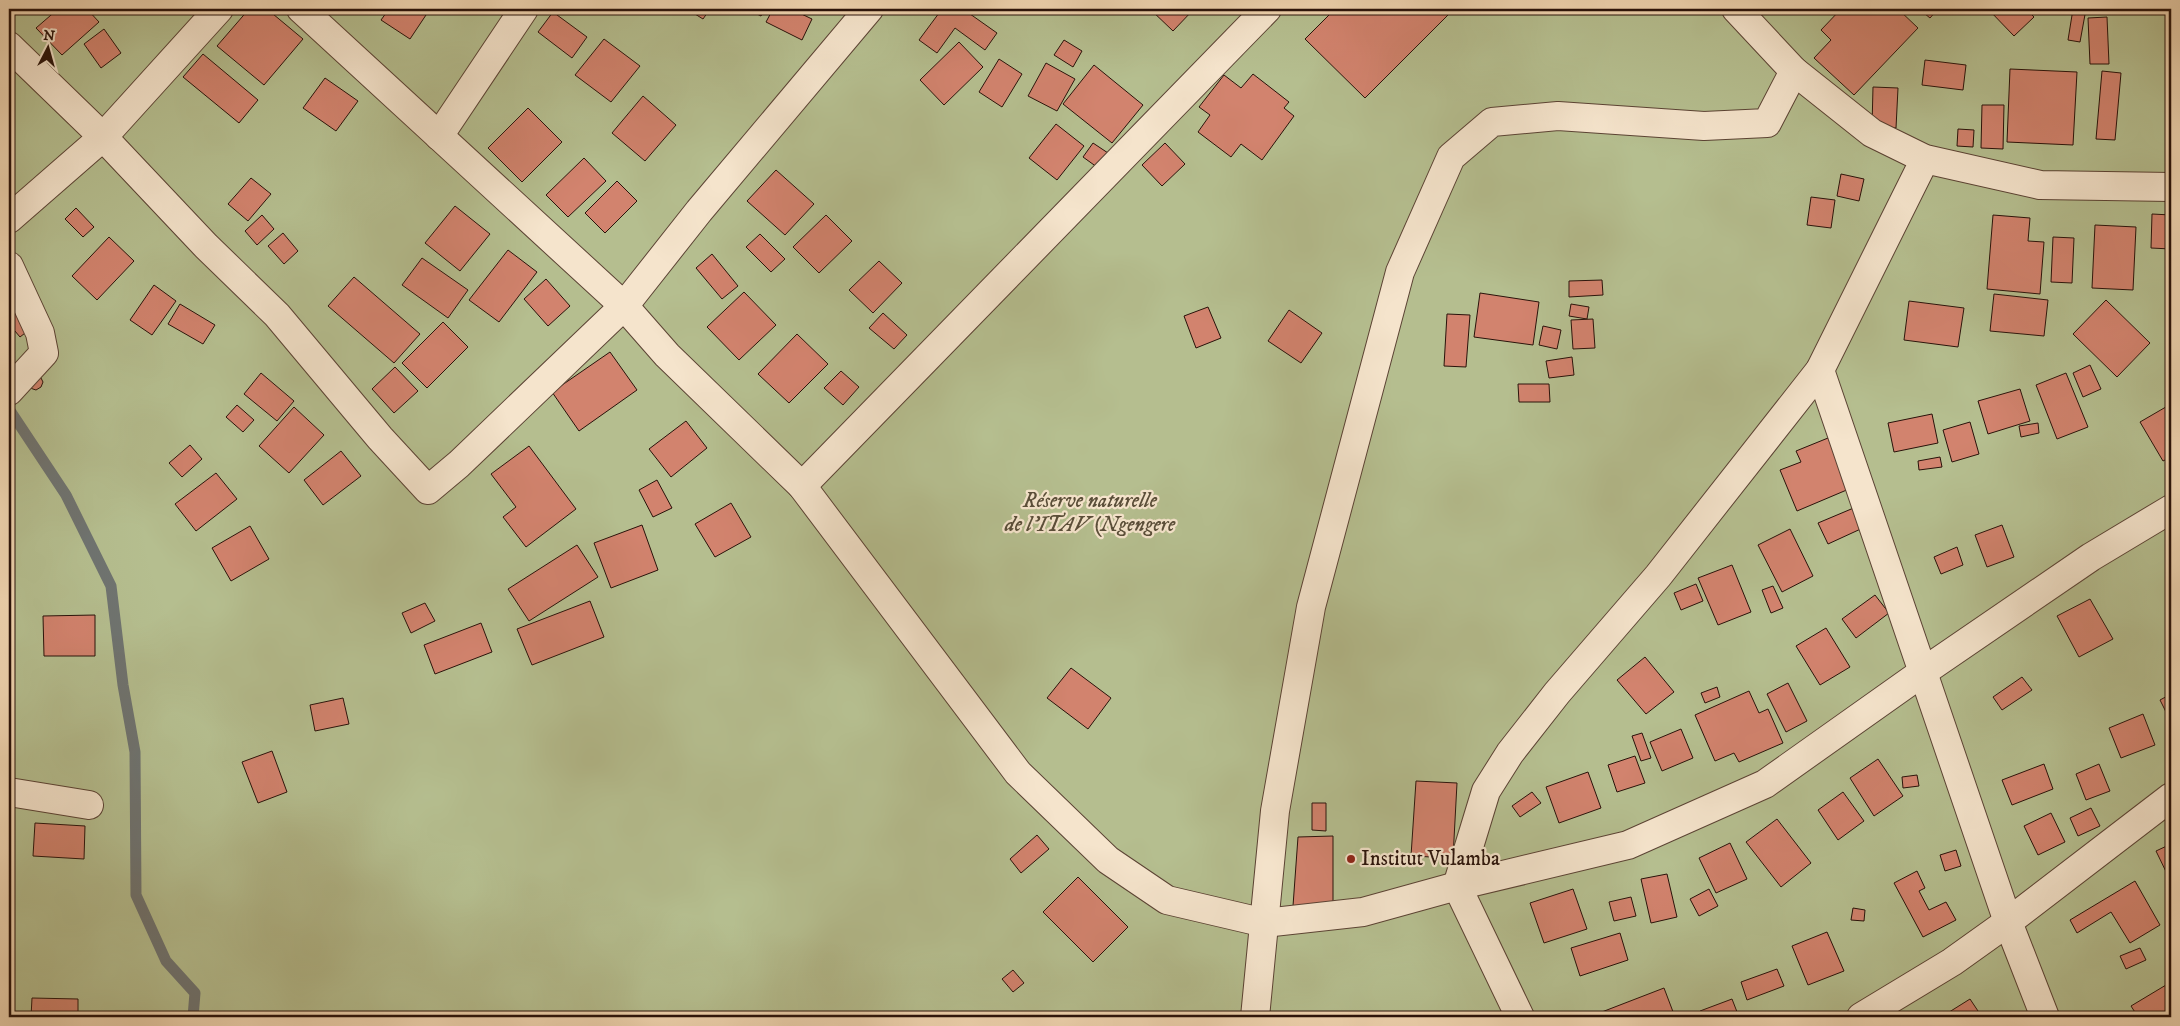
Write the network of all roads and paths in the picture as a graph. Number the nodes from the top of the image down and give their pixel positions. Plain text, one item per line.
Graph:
1 (220, 9) edge
2 (301, 9) edge
3 (524, 9) edge
4 (869, 9) edge
5 (1267, 9) edge
6 (1736, 9) edge
7 (9, 46) edge
8 (1794, 71) junction
9 (438, 136) junction
10 (103, 137) junction
11 (1925, 159) junction
12 (2171, 187) edge
13 (9, 219) edge
14 (9, 266) edge
15 (624, 306) junction
16 (1820, 370) junction
17 (9, 391) edge
18 (802, 486) junction
19 (2171, 509) edge
20 (1923, 672) junction
21 (9, 792) edge
22 (2171, 797) edge
23 (90, 805) dead end
24 (1457, 886) junction
25 (2008, 922) junction
26 (1265, 923) junction
27 (1255, 1017) edge
28 (1520, 1017) edge
29 (1861, 1017) edge
30 (2046, 1017) edge

1 - 10 street
2 - 9 street
3 - 9 street
4 - 15 street
5 - 18 street
6 - 8 street
7 - 10 street
8 - 11 street
8 - 26 street
9 - 15 street
10 - 13 street
10 - 15 street
11 - 12 street
11 - 16 street
14 - 17 street
15 - 18 street
16 - 20 street
16 - 24 street
18 - 26 street
19 - 20 street
20 - 24 street
20 - 25 street
21 - 23 street
22 - 25 street
24 - 26 street
24 - 28 street
25 - 29 street
25 - 30 street
26 - 27 street

